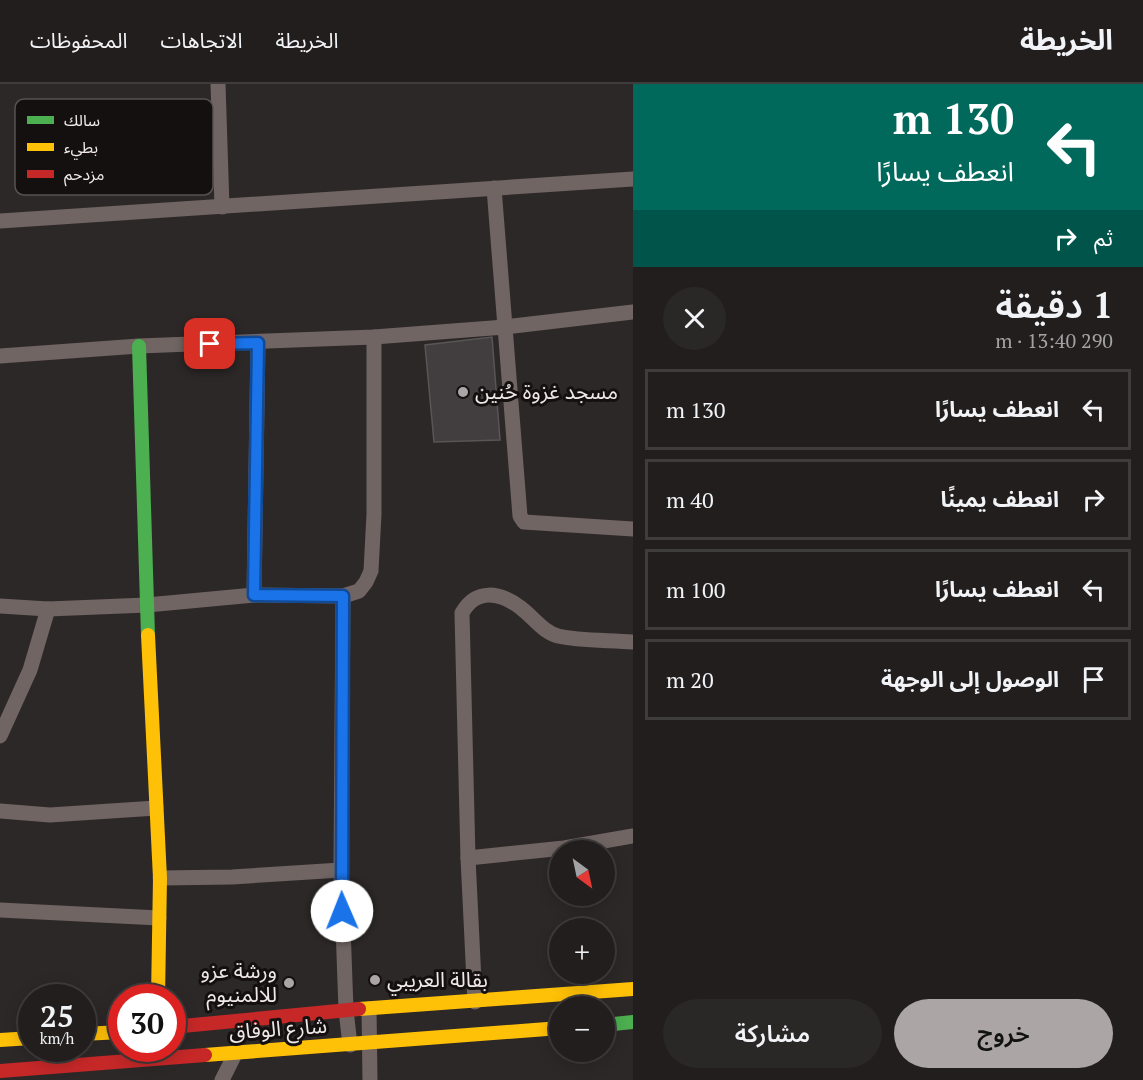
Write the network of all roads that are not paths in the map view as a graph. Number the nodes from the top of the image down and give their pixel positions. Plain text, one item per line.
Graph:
1 (218, 84) edge
2 (633, 179) edge
3 (494, 188) junction
4 (222, 207) junction
5 (0, 221) edge
6 (633, 312) edge
7 (505, 327) junction
8 (374, 337) junction
9 (258, 343) junction
10 (139, 346) junction
11 (0, 356) edge
12 (633, 529) edge
13 (254, 595) junction
14 (343, 596) junction
15 (147, 605) junction
16 (0, 606) edge
17 (48, 609) junction
18 (633, 642) edge
19 (0, 736) edge
20 (156, 808) junction
21 (0, 812) edge
22 (633, 836) edge
23 (468, 858) junction
24 (341, 870) junction
25 (160, 878) junction
26 (0, 910) edge
27 (159, 918) junction
28 (158, 984) edge
29 (633, 989) edge
30 (475, 1002) junction
31 (369, 1009) junction
32 (346, 1010) junction
33 (633, 1022) edge
34 (615, 1023) edge
35 (186, 1027) edge
36 (549, 1029) edge
37 (18, 1039) edge
38 (0, 1040) edge
39 (370, 1044) junction
40 (350, 1045) junction
41 (236, 1052) junction
42 (0, 1071) edge
43 (58, 1073) edge
44 (222, 1080) edge
45 (370, 1080) edge

1 - 4 street
2 - 3 street
3 - 4 street
3 - 7 street
4 - 5 street
6 - 7 street
7 - 8 street
7 - 12 street
8 - 9 street
8 - 14 street
9 - 10 street
9 - 13 street
10 - 11 street
10 - 15 street
13 - 14 street
13 - 15 street
14 - 24 street
15 - 17 street
15 - 20 street
16 - 17 street
17 - 19 street
18 - 23 street
20 - 21 street
20 - 25 street
22 - 23 street
23 - 30 street
24 - 25 street
24 - 32 street
25 - 27 street
26 - 27 street
27 - 28 street
29 - 30 street, شارع الوفاق
30 - 31 street, شارع الوفاق
31 - 32 street, شارع الوفاق
31 - 39 street
32 - 35 street, شارع الوفاق
32 - 40 street
33 - 34 street
36 - 39 street, شارع الوفاق
37 - 38 street
39 - 40 street, شارع الوفاق
39 - 45 street
40 - 41 street, شارع الوفاق
41 - 43 street, شارع الوفاق
41 - 44 street
42 - 43 street, شارع الوفاق

